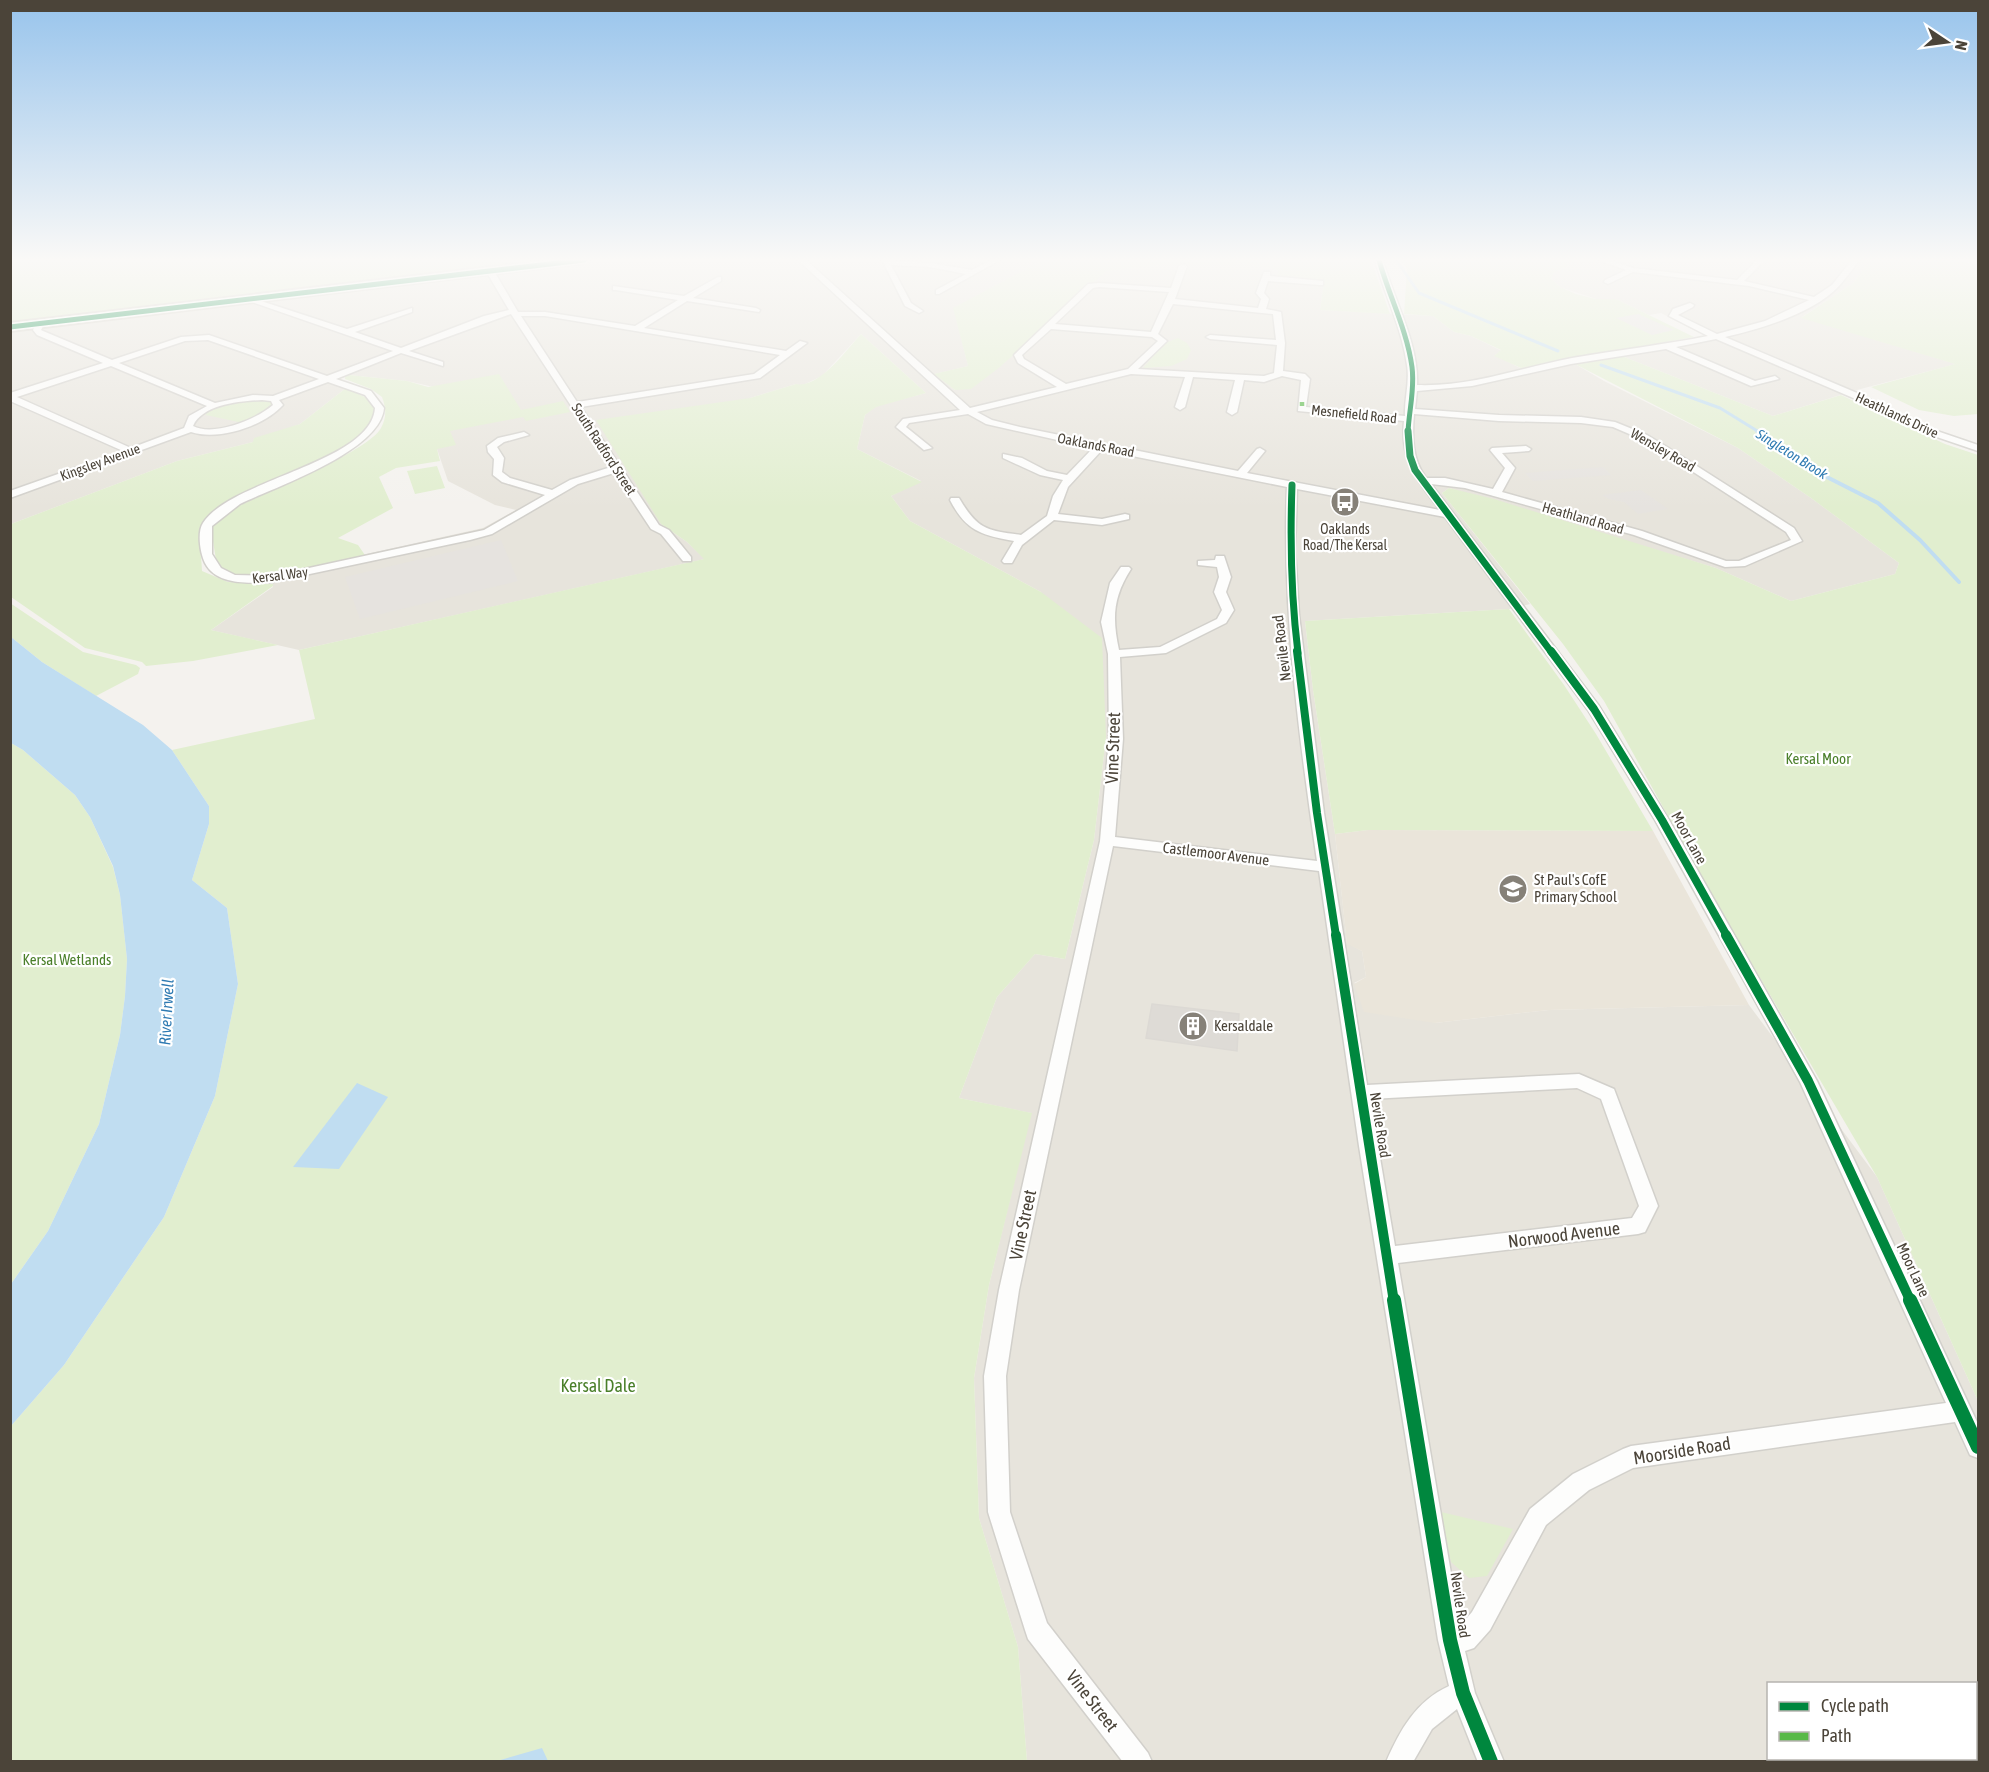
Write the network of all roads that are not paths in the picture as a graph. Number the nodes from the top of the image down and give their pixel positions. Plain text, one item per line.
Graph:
1 (63, 343) edge
2 (173, 343) edge
3 (226, 343) edge
4 (377, 343) edge
5 (419, 343) edge
6 (534, 343) edge
7 (719, 343) edge
8 (803, 343) dead end
9 (892, 343) edge
10 (1031, 343) edge
11 (1161, 343) edge
12 (1277, 343) edge
13 (1281, 343) joint
14 (1405, 343) edge
15 (1681, 343) edge
16 (1730, 343) edge
17 (1666, 345) junction
18 (399, 350) junction
19 (788, 354) junction
20 (112, 363) junction
21 (440, 364) dead end
22 (1131, 371) junction
23 (1190, 374) junction
24 (1278, 374) junction
25 (1240, 377) junction
26 (327, 378) junction
27 (1775, 379) dead end
28 (1064, 387) junction
29 (1414, 388) junction
30 (10, 396) edge
31 (274, 399) junction
32 (576, 405) junction
33 (214, 406) junction
34 (1180, 407) dead end
35 (969, 411) junction
36 (1232, 412) dead end
37 (1408, 415) junction
38 (189, 430) junction
39 (524, 435) dead end
40 (918, 441) junction
41 (906, 444) dead end
42 (1100, 446) junction
43 (927, 448) dead end
44 (1978, 448) edge
45 (1260, 450) dead end
46 (1526, 450) dead end
47 (131, 451) junction
48 (1006, 456) dead end
49 (616, 468) junction
50 (1241, 474) junction
51 (1069, 478) junction
52 (1423, 481) junction
53 (1292, 485) junction
54 (1496, 493) junction
55 (554, 494) junction
56 (10, 495) edge
57 (955, 500) dead end
58 (1446, 514) junction
59 (1052, 517) junction
60 (1125, 517) dead end
61 (1024, 539) junction
62 (687, 559) dead end
63 (1008, 561) dead end
64 (1202, 563) dead end
65 (1741, 564) joint
66 (1117, 573) dead end
67 (1114, 654) junction
68 (1107, 841) junction
69 (1325, 867) junction
70 (1360, 1092) junction
71 (1386, 1256) junction
72 (1962, 1411) junction
73 (1978, 1447) edge
74 (1450, 1641) junction
75 (1463, 1693) junction
76 (1139, 1761) edge
77 (1399, 1761) edge
78 (1491, 1761) edge

1 - 20 street
2 - 20 street, Kersal Way
3 - 26 street, Kersal Way
4 - 18 street
5 - 18 street, Kingsley Avenue
6 - 32 street, South Radford Street
7 - 19 street, Kingsley Avenue
8 - 19 street
9 - 35 street, Oaklands Road
10 - 28 street
11 - 22 street
12 - 13 street
13 - 24 street
14 - 29 street, Moor Lane
15 - 17 street
16 - 44 street, Heathlands Drive
17 - 27 street
17 - 29 street
18 - 21 street
18 - 26 street, Kingsley Avenue
19 - 32 street
20 - 30 street, Kersal Way
20 - 33 street
22 - 23 street
22 - 28 street
23 - 25 street
23 - 34 street
24 - 25 street
24 - 37 street, Mesnefield Road
25 - 36 street
26 - 31 street, Kingsley Avenue
26 - 55 street, Kersal Way
28 - 35 street
29 - 37 street, Moor Lane
30 - 47 street
31 - 33 street, Kingsley Avenue
31 - 38 street, Kingsley Avenue
32 - 49 street, South Radford Street
33 - 38 street, Kingsley Avenue
35 - 40 street
35 - 42 street, Oaklands Road
37 - 52 street, Moor Lane
37 - 65 street, Wensley Road
38 - 47 street, Kingsley Avenue
39 - 55 street
40 - 41 street
40 - 43 street
42 - 50 street, Oaklands Road
42 - 51 street
45 - 50 street
46 - 54 street
47 - 56 street, Kingsley Avenue
48 - 51 street
49 - 55 street, Kersal Way
49 - 62 street, South Radford Street
50 - 53 street, Oaklands Road
51 - 59 street
52 - 54 street, Heathland Road
52 - 58 street, Moor Lane
53 - 58 street, Oaklands Road
53 - 69 street, Nevile Road
54 - 65 street, Heathland Road
57 - 61 street
58 - 72 street, Moor Lane
59 - 60 street
59 - 61 street
61 - 63 street
64 - 67 street
66 - 67 street, Vine Street
67 - 68 street, Vine Street
68 - 69 street, Castlemoor Avenue
68 - 76 street, Vine Street
69 - 70 street, Nevile Road
70 - 71 street, Nevile Road
70 - 71 street, Norwood Avenue
71 - 74 street, Nevile Road
72 - 73 street, Moor Lane
72 - 74 street, Moorside Road
74 - 75 street, Nevile Road
75 - 77 street
75 - 78 street, Nevile Road

